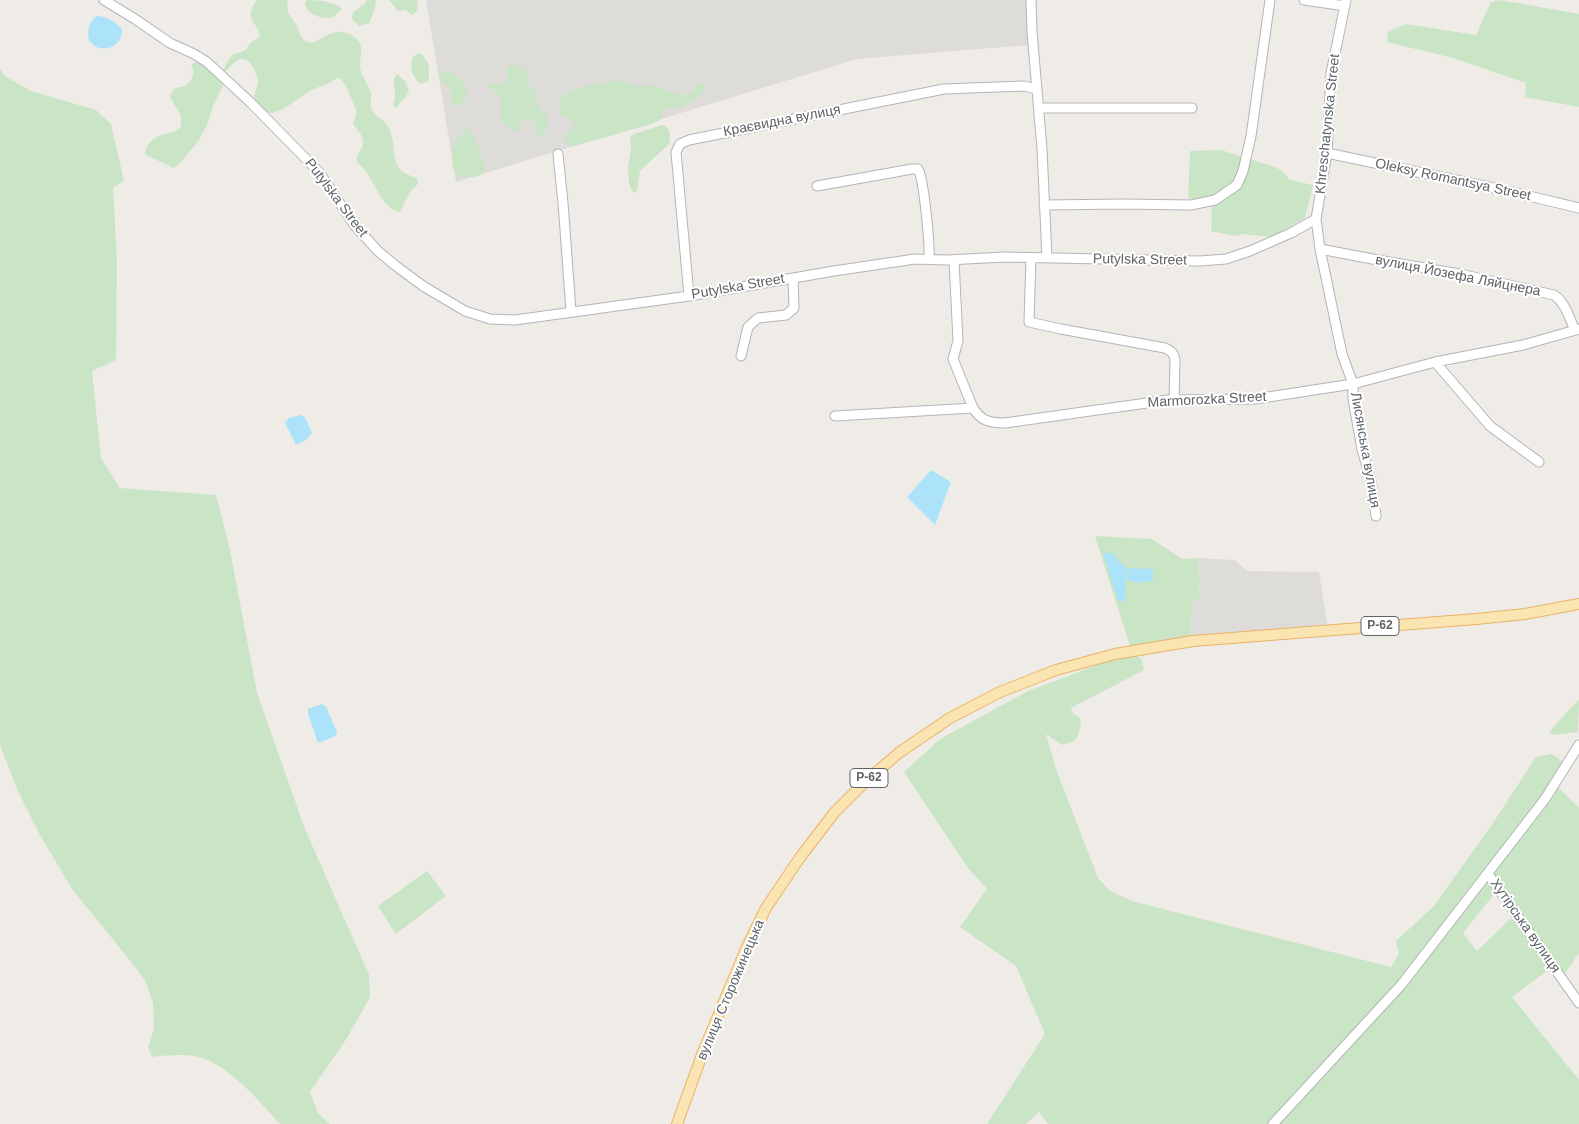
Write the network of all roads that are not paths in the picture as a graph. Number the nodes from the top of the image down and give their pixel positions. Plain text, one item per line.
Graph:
1 (104, 0) edge
2 (1030, 0) edge
3 (1270, 0) edge
4 (1304, 0) edge
5 (1346, 3) edge
6 (1037, 89) junction
7 (1039, 108) junction
8 (1192, 108) dead end
9 (1327, 153) junction
10 (558, 154) dead end
11 (817, 186) dead end
12 (1044, 205) junction
13 (1579, 208) edge
14 (1316, 219) junction
15 (1320, 249) junction
16 (1031, 258) junction
17 (1046, 258) junction
18 (929, 260) junction
19 (954, 260) junction
20 (793, 278) junction
21 (689, 296) junction
22 (571, 311) junction
23 (1577, 329) edge
24 (741, 356) dead end
25 (1435, 362) junction
26 (1354, 384) junction
27 (1174, 400) junction
28 (973, 408) junction
29 (835, 416) dead end
30 (1539, 462) dead end
31 (1376, 516) dead end
32 (1579, 604) edge
33 (1579, 745) edge
34 (1488, 874) junction
35 (1579, 1003) edge
36 (676, 1124) edge
37 (1273, 1124) edge

1 - 22 street, Putylska Street
2 - 6 street
3 - 12 street
4 - 5 street
5 - 9 street, Khreschatynska Street
6 - 7 street
6 - 21 street, Краєвидна вулиця
7 - 8 street
7 - 12 street
9 - 13 street, Oleksy Romantsya Street
9 - 14 street, Khreschatynska Street
10 - 22 street
11 - 18 street
12 - 17 street
14 - 15 street
14 - 17 street, Putylska Street
15 - 23 street, вулиця Йозефа Ляйцнера
15 - 26 street
16 - 17 street, Putylska Street
16 - 19 street, Putylska Street
16 - 27 street
18 - 19 street, Putylska Street
18 - 20 street, Putylska Street
19 - 28 street
20 - 21 street, Putylska Street
20 - 24 street
21 - 22 street, Putylska Street
23 - 25 street, Marmorozka Street
25 - 26 street, Marmorozka Street
25 - 30 street
26 - 27 street, Marmorozka Street
26 - 31 street, Лисянська вулиця
27 - 28 street, Marmorozka Street
28 - 29 street
32 - 36 main road, вулиця Сторожинецька / Р-62
33 - 34 street
34 - 35 street, Хутірська вулиця
34 - 37 street

